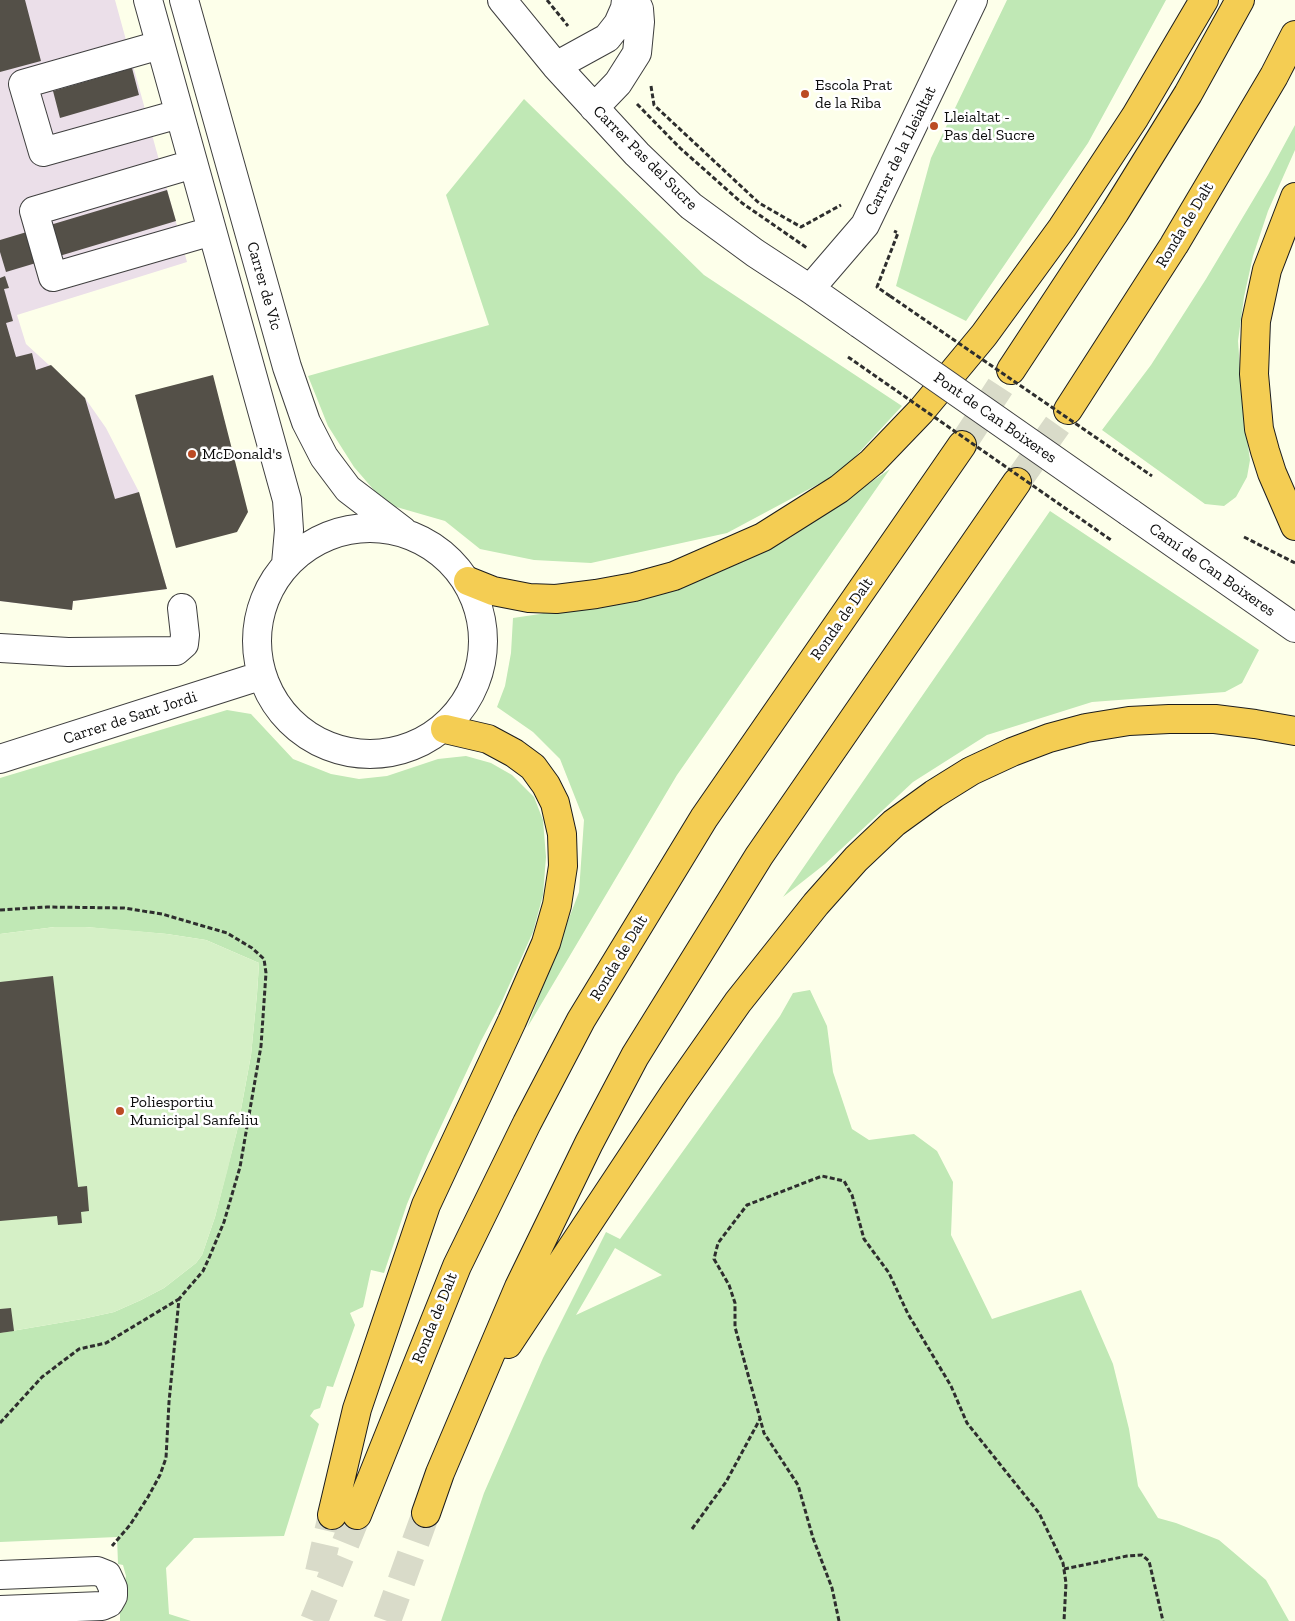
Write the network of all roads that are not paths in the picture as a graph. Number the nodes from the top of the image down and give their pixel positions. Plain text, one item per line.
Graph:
1 (148, 0) edge
2 (184, 0) edge
3 (502, 0) edge
4 (626, 0) edge
5 (635, 0) edge
6 (973, 0) edge
7 (1204, 0) edge
8 (1240, 0) edge
9 (1295, 35) edge
10 (160, 44) junction
11 (556, 66) junction
12 (594, 108) junction
13 (180, 114) junction
14 (193, 164) junction
15 (1295, 197) edge
16 (212, 231) junction
17 (810, 289) junction
18 (860, 324) joint
19 (1011, 370) tunnel mouth
20 (1068, 410) tunnel mouth
21 (962, 445) tunnel mouth
22 (1017, 482) tunnel mouth
23 (1129, 512) joint
24 (1295, 526) edge
25 (409, 535) junction
26 (286, 564) junction
27 (468, 581) junction
28 (182, 608) dead end
29 (1295, 628) edge
30 (0, 648) edge
31 (260, 676) junction
32 (445, 729) junction
33 (1295, 731) edge
34 (0, 760) edge
35 (472, 1398) junction
36 (426, 1513) tunnel mouth
37 (0, 1575) edge
38 (0, 1610) edge

1 - 10 street
2 - 25 street, Carrer de Vic
3 - 11 street, Carrer Pas del Sucre
4 - 11 street
5 - 12 street
6 - 17 street, Carrer de la Lleialtat
7 - 27 highway
8 - 19 highway
9 - 20 highway, Ronda de Dalt
10 - 13 street
10 - 13 street
11 - 12 street, Carrer Pas del Sucre
12 - 17 street, Carrer Pas del Sucre
13 - 14 street
14 - 16 street
14 - 16 street
15 - 24 highway
16 - 26 street
17 - 18 street, Carrer Pas del Sucre
18 - 23 street, Pont de Can Boixeres, bridge
21 - 32 highway, Ronda de Dalt
22 - 35 highway
23 - 29 street, Camí de Can Boixeres
25 - 26 street
25 - 27 street
26 - 31 street
27 - 32 street
28 - 30 street
31 - 32 street
31 - 34 street, Carrer de Sant Jordi
33 - 35 highway
35 - 36 highway
37 - 38 street

